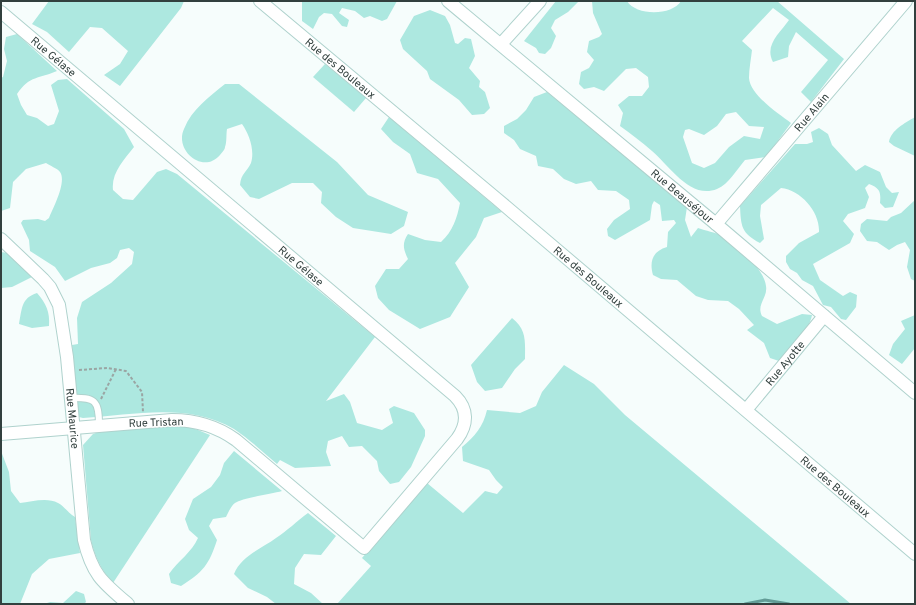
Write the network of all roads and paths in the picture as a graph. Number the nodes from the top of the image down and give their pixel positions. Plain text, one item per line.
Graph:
1 (260, 1) edge
2 (448, 1) edge
3 (540, 1) edge
4 (906, 1) edge
5 (1, 12) edge
6 (501, 44) junction
7 (716, 224) junction
8 (1, 240) edge
9 (824, 316) junction
10 (116, 369) junction
11 (68, 371) junction
12 (915, 393) edge
13 (70, 398) junction
14 (97, 405) junction
15 (746, 410) junction
16 (143, 422) junction
17 (99, 425) junction
18 (72, 427) junction
19 (1, 434) edge
20 (364, 548) joint
21 (915, 554) edge
22 (128, 604) edge

1 - 15 street, Rue des Bouleaux
2 - 6 street, Rue Beauséjour
3 - 6 street
4 - 7 street, Rue Alain
5 - 20 street, Rue Gélase
6 - 7 street, Rue Beauséjour
7 - 9 street, Rue Beauséjour
8 - 11 street, Rue Maurice
9 - 12 street, Rue Beauséjour
9 - 15 street, Rue Ayotte
10 - 11 path
10 - 14 path
10 - 16 path
11 - 13 street, Rue Maurice
13 - 14 lane
13 - 18 street, Rue Maurice
14 - 17 lane
15 - 21 street, Rue des Bouleaux
16 - 17 street, Rue Tristan
16 - 20 street, Rue Tristan
17 - 18 street, Rue Tristan
18 - 19 street, Rue Tristan
18 - 22 street, Rue Maurice

